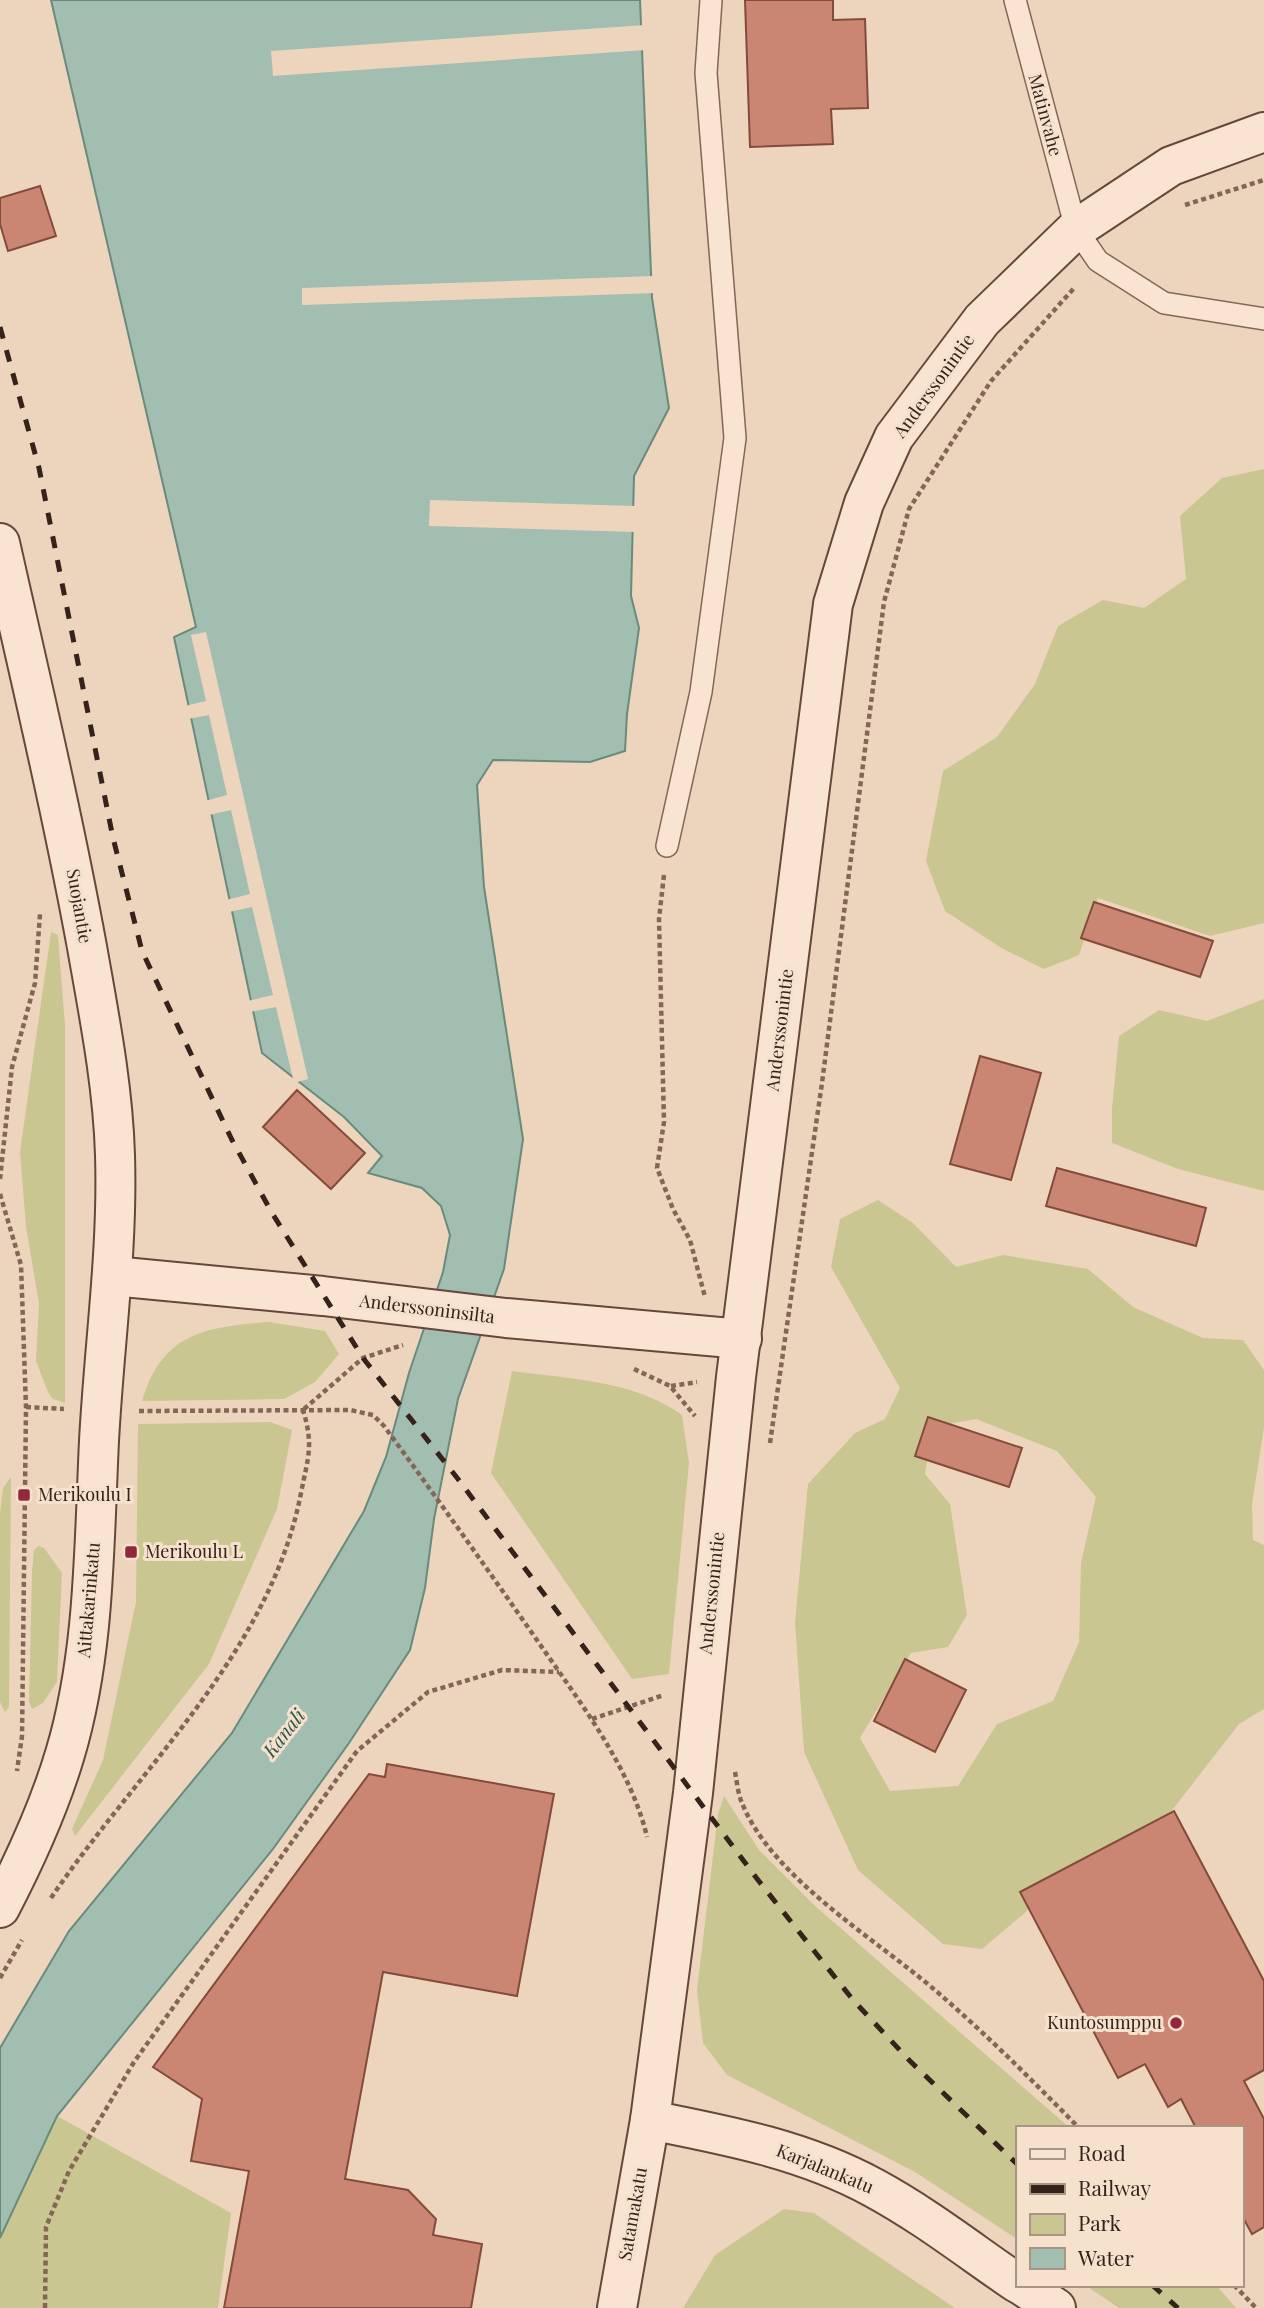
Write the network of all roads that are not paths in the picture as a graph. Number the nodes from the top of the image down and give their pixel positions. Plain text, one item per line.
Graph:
1 (711, 0) edge
2 (1015, 0) edge
3 (1264, 132) edge
4 (1076, 229) junction
5 (1264, 319) edge
6 (0, 543) edge
7 (667, 846) road end
8 (113, 1276) junction
9 (729, 1338) junction
10 (15, 1919) edge
11 (650, 2120) junction
12 (1016, 2282) edge
13 (1024, 2287) edge
14 (617, 2308) edge
15 (1056, 2308) edge

1 - 7 lane
2 - 4 lane, Matinvahe
3 - 4 main road, Anderssonintie
4 - 5 lane, Matinvahe
4 - 9 main road, Anderssonintie
6 - 8 main road, Suojantie
8 - 9 main road, Anderssoninsilta
8 - 10 main road, Aittakarinkatu
9 - 11 main road, Anderssonintie
11 - 12 main road, Karjalankatu
11 - 14 main road, Satamakatu
13 - 15 main road, Karjalankatu

